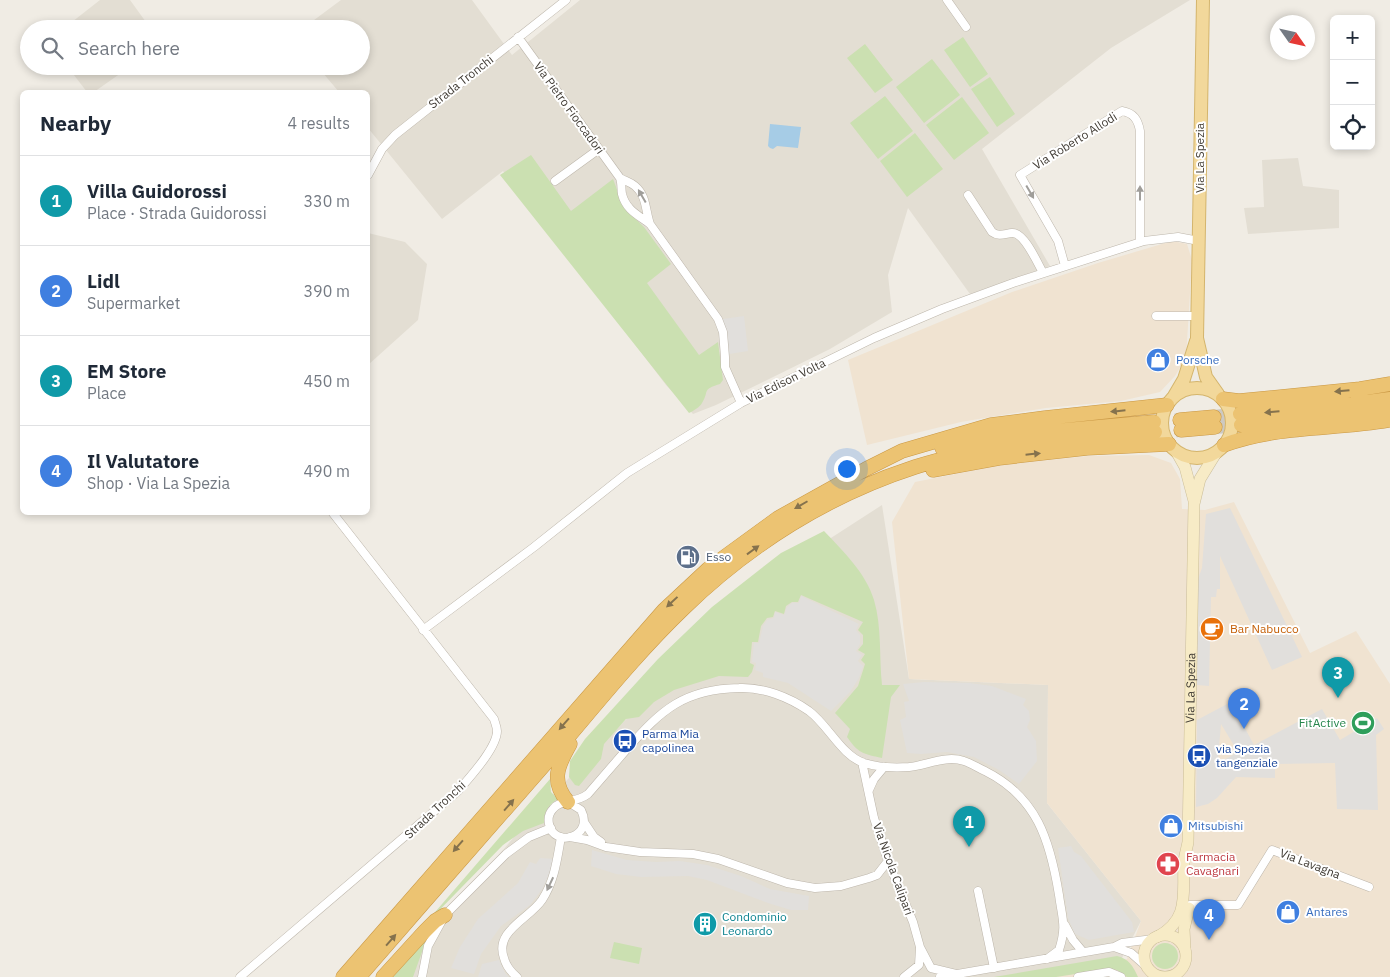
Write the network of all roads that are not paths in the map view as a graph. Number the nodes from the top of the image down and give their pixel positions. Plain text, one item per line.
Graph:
1 (566, 0) edge
2 (947, 0) edge
3 (1203, 0) edge
4 (966, 27) dead end
5 (518, 37) junction
6 (599, 149) junction
7 (370, 172) edge
8 (620, 178) junction
9 (555, 181) dead end
10 (968, 195) dead end
11 (650, 224) junction
12 (1198, 240) junction
13 (1140, 242) junction
14 (1065, 266) junction
15 (1043, 273) junction
16 (1156, 316) dead end
17 (1197, 316) junction
18 (1197, 338) junction
19 (1390, 384) edge
20 (1221, 397) junction
21 (1390, 398) edge
22 (1170, 401) junction
23 (741, 403) junction
24 (1390, 409) edge
25 (1390, 420) edge
26 (1214, 422) tunnel mouth
27 (1181, 425) tunnel mouth
28 (1173, 448) junction
29 (1220, 449) junction
30 (881, 479) junction
31 (844, 482) junction
32 (1194, 504) junction
33 (334, 515) edge
34 (423, 630) junction
35 (629, 668) junction
36 (862, 762) junction
37 (884, 766) junction
38 (869, 790) junction
39 (588, 794) junction
40 (569, 802) junction
41 (582, 812) junction
42 (584, 822) junction
43 (551, 828) junction
44 (561, 837) junction
45 (570, 837) junction
46 (1188, 842) junction
47 (606, 847) junction
48 (888, 861) junction
49 (877, 875) junction
50 (894, 878) junction
51 (1369, 887) dead end
52 (978, 890) dead end
53 (1190, 905) junction
54 (445, 915) junction
55 (1065, 926) junction
56 (1155, 938) junction
57 (920, 946) junction
58 (1114, 947) junction
59 (1082, 952) junction
60 (1185, 952) junction
61 (1047, 958) junction
62 (1184, 965) junction
63 (1147, 967) junction
64 (994, 968) junction
65 (956, 974) junction
66 (1158, 976) edge
67 (240, 977) edge
68 (343, 977) edge
69 (359, 977) edge
70 (383, 977) edge
71 (422, 977) edge
72 (517, 977) edge
73 (904, 977) edge
74 (940, 977) edge
75 (1078, 977) edge
76 (1122, 977) edge
77 (1182, 977) edge

1 - 5 street, Strada Tronchi
2 - 4 street
3 - 12 main road, Via La Spezia
5 - 6 street, Via Pietro Fioccadori
5 - 7 street, Strada Tronchi
6 - 8 street, Via Pietro Fioccadori
6 - 9 street
8 - 11 street, Via Pietro Fioccadori
11 -> 8 street, Via Pietro Fioccadori
10 - 15 street
11 - 23 street, Via Pietro Fioccadori
12 - 13 street, Via Edison Volta
12 - 17 main road, Via La Spezia
13 - 14 street, Via Edison Volta
13 -> 14 street, Via Roberto Allodi
14 - 15 street, Via Edison Volta
15 - 23 street, Via Edison Volta
16 - 17 street
17 - 18 main road, Via La Spezia
18 - 20 main road, Via La Spezia
18 - 22 main road, Via La Spezia
19 -> 20 highway
20 - 22 main road
20 - 29 main road, Via La Spezia
21 -> 24 highway
22 - 28 main road, Via La Spezia
22 -> 31 highway
23 - 34 street, Via Edison Volta
25 - 29 highway
26 - 27 highway
28 - 29 main road
30 -> 28 highway
28 - 32 main road, Via La Spezia
29 - 32 main road, Via La Spezia
30 - 31 highway
35 -> 30 highway
31 -> 68 highway
32 - 46 main road, Via La Spezia
33 - 34 street, Strada Tronchi
34 - 67 street, Strada Tronchi
35 - 40 highway
69 -> 35 highway
36 - 37 street
36 - 38 street, Via Nicola Calipari
36 - 39 street
37 - 38 street
37 - 55 street
38 - 48 street, Via Nicola Calipari
39 - 40 street
39 - 41 street
40 - 41 street
40 - 43 street
41 - 42 street
42 - 45 street
42 - 47 street
43 - 44 street
43 - 54 street
44 - 45 street
44 -> 72 street
45 - 47 street
46 - 53 main road, Via La Spezia
46 - 56 main road, Via La Spezia
47 - 49 street
48 - 49 street
48 - 50 street, Via Nicola Calipari
49 - 50 street
50 - 57 street, Via Nicola Calipari
51 - 53 street, Via Lavagna
52 - 64 street
53 - 60 main road, Via La Spezia
54 - 70 highway
54 - 71 street
55 - 59 street
55 - 61 street
56 - 58 street
56 - 60 main road
56 - 63 main road
57 - 65 street, Via Nicola Calipari
57 - 73 street
58 - 59 street
58 - 63 street
59 - 61 street
60 - 62 main road, Via La Spezia
61 - 64 street
62 - 66 main road
62 - 77 main road, Via La Spezia
63 - 66 main road
64 - 65 street
65 - 74 street
75 - 76 street

